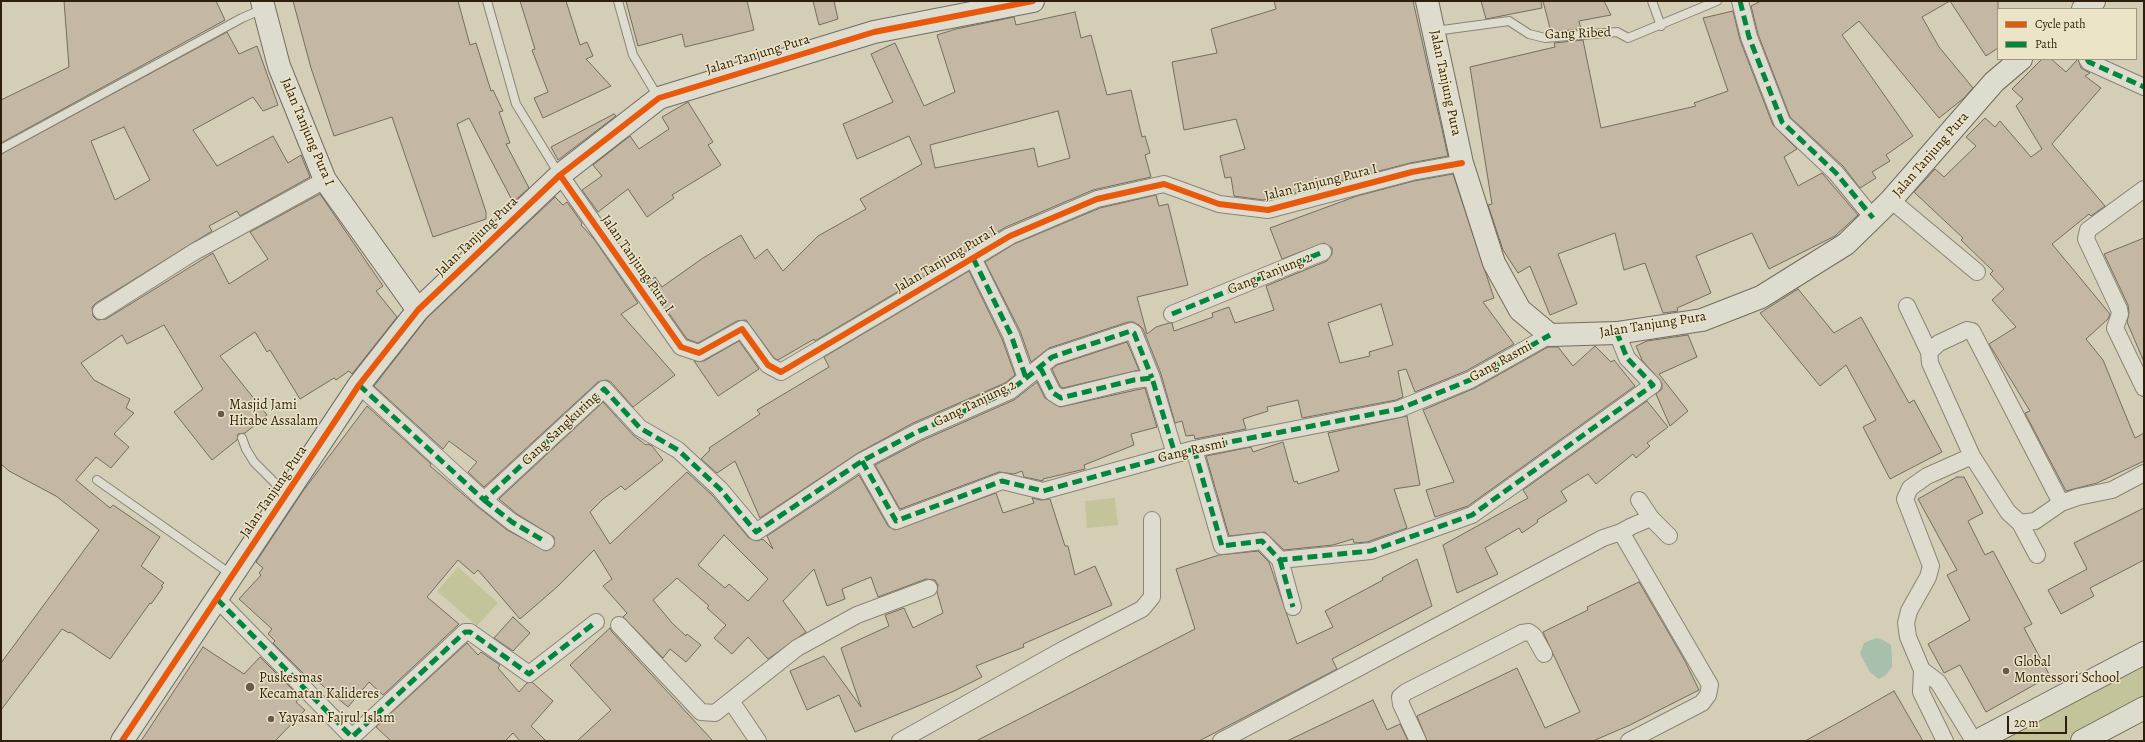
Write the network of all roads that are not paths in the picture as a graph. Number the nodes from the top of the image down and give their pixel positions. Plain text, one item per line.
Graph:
1 (487, 1) edge
2 (618, 1) edge
3 (1033, 1) edge
4 (1427, 1) edge
5 (1652, 1) edge
6 (1717, 1) edge
7 (1740, 1) edge
8 (2094, 1) edge
9 (263, 5) edge
10 (2084, 8) edge
11 (1661, 26) junction
12 (1434, 31) junction
13 (2020, 60) edge
14 (2088, 60) edge
15 (2144, 87) edge
16 (659, 98) junction
17 (1, 149) edge
18 (1462, 163) junction
19 (560, 174) junction
20 (325, 180) junction
21 (2144, 189) edge
22 (1891, 200) junction
23 (1873, 218) junction
24 (1323, 252) dead end
25 (973, 258) junction
26 (1978, 272) dead end
27 (1907, 306) dead end
28 (418, 310) junction
29 (101, 311) dead end
30 (1172, 314) dead end
31 (1617, 333) junction
32 (1550, 336) junction
33 (1929, 352) junction
34 (1040, 367) junction
35 (1026, 378) junction
36 (1152, 378) junction
37 (359, 385) junction
38 (2144, 388) edge
39 (242, 438) dead end
40 (1194, 449) junction
41 (1176, 454) junction
42 (1972, 456) junction
43 (862, 460) junction
44 (2144, 473) edge
45 (97, 480) dead end
46 (286, 495) junction
47 (484, 500) junction
48 (1639, 500) dead end
49 (2061, 503) junction
50 (1651, 518) junction
51 (1152, 520) dead end
52 (2020, 523) junction
53 (1622, 532) junction
54 (1669, 536) dead end
55 (546, 542) dead end
56 (2037, 555) dead end
57 (1280, 560) junction
58 (233, 575) junction
59 (929, 588) dead end
60 (217, 599) junction
61 (1293, 607) dead end
62 (596, 622) dead end
63 (619, 625) dead end
64 (2144, 653) edge
65 (1544, 654) dead end
66 (1922, 670) junction
67 (731, 701) junction
68 (2144, 708) edge
69 (354, 739) edge
70 (122, 741) edge
71 (758, 741) edge
72 (900, 741) edge
73 (1222, 741) edge
74 (1418, 741) edge
75 (1629, 741) edge
76 (1945, 741) edge
77 (1974, 741) edge
78 (1977, 741) edge
79 (2082, 741) edge

1 - 19 lane
2 - 16 lane
3 - 16 street, Jalan Tanjung Pura
4 - 12 street, Jalan Tanjung Pura
5 - 11 lane
6 - 11 lane, Gang Ribed
7 - 23 street
8 - 10 street
9 - 17 lane
9 - 20 street, Jalan Tanjung Pura I
11 - 12 lane, Gang Ribed
12 - 18 street, Jalan Tanjung Pura
13 - 22 street, Jalan Tanjung Pura
14 - 15 street
16 - 19 street, Jalan Tanjung Pura
18 - 25 street, Jalan Tanjung Pura I
18 - 32 street, Jalan Tanjung Pura
19 - 25 street, Jalan Tanjung Pura I
19 - 28 street, Jalan Tanjung Pura
20 - 28 street, Jalan Tanjung Pura I
20 - 29 street
21 - 38 street
22 - 23 street, Jalan Tanjung Pura
22 - 26 street
23 - 31 street, Jalan Tanjung Pura
24 - 30 street, Gang Tanjung 2
25 - 35 street
27 - 33 street
28 - 37 street, Jalan Tanjung Pura
31 - 32 street, Jalan Tanjung Pura
31 - 57 street
32 - 40 street, Gang Rasmi
33 - 42 street
33 - 49 street
34 - 35 street, Gang Tanjung 2
34 - 36 street
34 - 36 street, Gang Tanjung 2
35 - 43 street, Gang Tanjung 2
36 - 41 street
37 - 46 street, Jalan Tanjung Pura
37 - 47 street
39 - 46 lane
40 - 41 street, Gang Rasmi
40 - 57 street
41 - 43 street, Gang Rasmi
42 - 52 street
42 - 66 street
43 - 47 street, Gang Sangkuring
44 - 49 street
45 - 58 lane
46 - 58 street, Jalan Tanjung Pura
47 - 55 street
48 - 50 street
49 - 52 street
50 - 53 street
50 - 54 street
51 - 72 street
52 - 56 street
53 - 73 street
53 - 75 street
57 - 61 street
58 - 60 street, Jalan Tanjung Pura
59 - 67 street
60 - 69 street
60 - 70 street, Jalan Tanjung Pura
62 - 69 street
63 - 67 street
64 - 78 street
65 - 74 street
66 - 76 street
66 - 77 street
67 - 71 street
68 - 79 street

